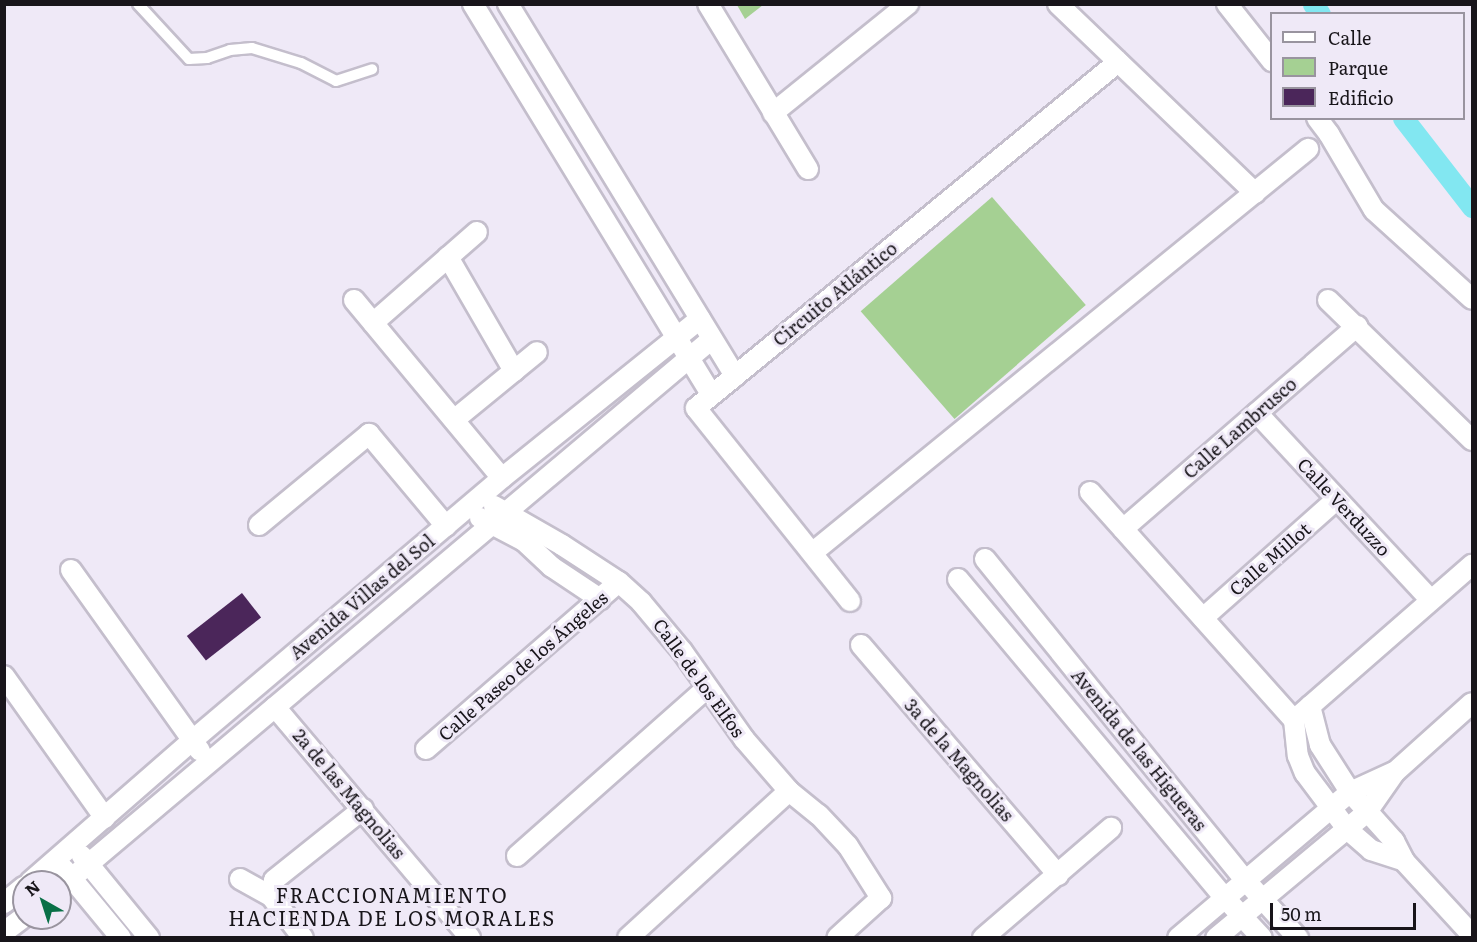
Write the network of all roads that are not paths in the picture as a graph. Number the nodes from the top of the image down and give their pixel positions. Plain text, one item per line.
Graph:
1 (138, 4) edge
2 (473, 4) edge
3 (508, 4) edge
4 (708, 4) edge
5 (908, 4) edge
6 (1058, 4) edge
7 (1227, 4) edge
8 (524, 30) junction
9 (498, 45) junction
10 (1270, 58) edge
11 (1118, 62) junction
12 (372, 69) dead end
13 (773, 113) junction
14 (1318, 120) edge
15 (1308, 149) dead end
16 (808, 169) dead end
17 (1255, 193) junction
18 (477, 232) dead end
19 (448, 257) junction
20 (1473, 299) edge
21 (354, 300) dead end
22 (1328, 300) dead end
23 (700, 319) junction
24 (373, 322) junction
25 (1357, 326) junction
26 (676, 338) junction
27 (712, 339) junction
28 (537, 352) dead end
29 (689, 358) junction
30 (514, 370) junction
31 (735, 376) junction
32 (712, 395) junction
33 (1257, 413) junction
34 (454, 420) junction
35 (1473, 440) edge
36 (502, 478) junction
37 (1090, 492) dead end
38 (481, 497) junction
39 (1337, 500) junction
40 (465, 510) junction
41 (497, 518) junction
42 (259, 525) dead end
43 (446, 526) junction
44 (1123, 529) junction
45 (812, 553) junction
46 (985, 559) dead end
47 (1473, 564) edge
48 (71, 570) dead end
49 (958, 579) dead end
50 (619, 582) junction
51 (600, 599) junction
52 (1431, 600) junction
53 (850, 601) dead end
54 (1203, 618) junction
55 (861, 645) dead end
56 (1071, 666) junction
57 (4, 676) edge
58 (1048, 687) junction
59 (706, 689) junction
60 (1473, 703) edge
61 (275, 706) junction
62 (1310, 706) junction
63 (1294, 720) junction
64 (193, 740) junction
65 (426, 749) dead end
66 (208, 762) junction
67 (1395, 772) junction
68 (789, 791) junction
69 (1350, 792) junction
70 (1331, 808) junction
71 (363, 809) junction
72 (1367, 812) junction
73 (105, 818) junction
74 (1111, 828) dead end
75 (1347, 828) junction
76 (73, 845) junction
77 (517, 856) dead end
78 (57, 860) junction
79 (1404, 861) junction
80 (89, 864) junction
81 (45, 870) edge
82 (61, 870) edge
83 (1058, 875) junction
84 (72, 878) edge
85 (240, 879) dead end
86 (1245, 880) junction
87 (72, 889) edge
88 (271, 896) junction
89 (1225, 898) junction
90 (1263, 899) junction
91 (1242, 916) junction
92 (1473, 935) edge
93 (121, 938) edge
94 (149, 938) edge
95 (303, 938) edge
96 (470, 938) edge
97 (628, 938) edge
98 (837, 938) edge
99 (983, 938) edge
100 (1178, 938) edge
101 (1216, 938) edge
102 (1262, 938) edge
103 (1298, 938) edge

1 - 12 lane
2 - 9 street
3 - 8 street
4 - 13 street
5 - 13 street
6 - 11 street
7 - 10 street
8 - 9 street
8 - 23 street
9 - 26 street
11 - 17 street
11 - 31 street, Circuito Atlántico
13 - 16 street
14 - 20 street
15 - 17 street
17 - 45 street
18 - 19 street
19 - 24 street
19 - 30 street
21 - 24 street
22 - 25 street
23 - 26 street, Avenida Villas del Sol
23 - 27 street
24 - 34 street
25 - 33 street, Calle Lambrusco
25 - 35 street
26 - 29 street
26 - 36 street, Avenida Villas del Sol
27 - 29 street, Avenida Villas del Sol
27 - 31 street
28 - 30 street
29 - 32 street
29 - 41 street, Avenida Villas del Sol
30 - 34 street
31 - 32 street, Circuito Atlántico
32 - 45 street, Circuito Atlántico
33 - 39 street, Calle Verduzzo
33 - 44 street, Calle Lambrusco
34 - 36 street
36 - 38 street, Avenida Villas del Sol
37 - 44 street
38 - 40 street, Avenida Villas del Sol
38 - 41 street, Calle de los Elfos
39 - 52 street, Calle Verduzzo
39 - 54 street, Calle Millot
40 - 41 street, Calle de los Elfos
40 - 43 street, Avenida Villas del Sol
41 - 50 street, Calle de los Elfos
41 - 51 street, Calle de los Elfos
41 - 61 street, Avenida Villas del Sol
42 - 43 street
43 - 64 street, Avenida Villas del Sol
44 - 54 street
45 - 53 street, Circuito Atlántico
46 - 56 street, Avenida de las Higueras
47 - 52 street
48 - 64 street
49 - 58 street, Avenida de las Higueras
50 - 51 street, Calle Paseo de los Ángeles
50 - 59 street, Calle de los Elfos
51 - 65 street, Calle Paseo de los Ángeles
52 - 62 street
54 - 63 street
55 - 83 street, 3a de la Magnolias
56 - 58 street
56 - 86 street, Avenida de las Higueras
57 - 73 street
58 - 89 street, Avenida de las Higueras
59 - 68 street, Calle de los Elfos
59 - 77 street
60 - 67 street
61 - 66 street, Avenida Villas del Sol
61 - 71 street, 2a de las Magnolias
62 - 63 street
62 - 69 street
63 - 70 street
64 - 66 street
64 - 73 street, Avenida Villas del Sol
66 - 80 street, Avenida Villas del Sol
67 - 69 street
67 - 72 street
68 - 97 street
68 - 98 street, Calle de los Elfos
69 - 70 street
69 - 72 street
70 - 75 street
70 - 86 street
71 - 88 street
71 - 96 street, 2a de las Magnolias
72 - 75 street
72 - 79 street
73 - 76 street, Avenida Villas del Sol
74 - 83 street
75 - 79 street
75 - 90 street
76 - 78 street, Avenida Villas del Sol
76 - 80 street
78 - 81 street, Avenida Villas del Sol
78 - 82 street
79 - 92 street
80 - 84 street, Avenida Villas del Sol
80 - 94 street
83 - 99 street
85 - 88 street
86 - 89 street
86 - 90 street, Avenida de las Higueras
87 - 93 street
88 - 95 street
89 - 91 street, Avenida de las Higueras
89 - 100 street
90 - 91 street
90 - 103 street, Avenida de las Higueras
91 - 101 street
91 - 102 street, Avenida de las Higueras

